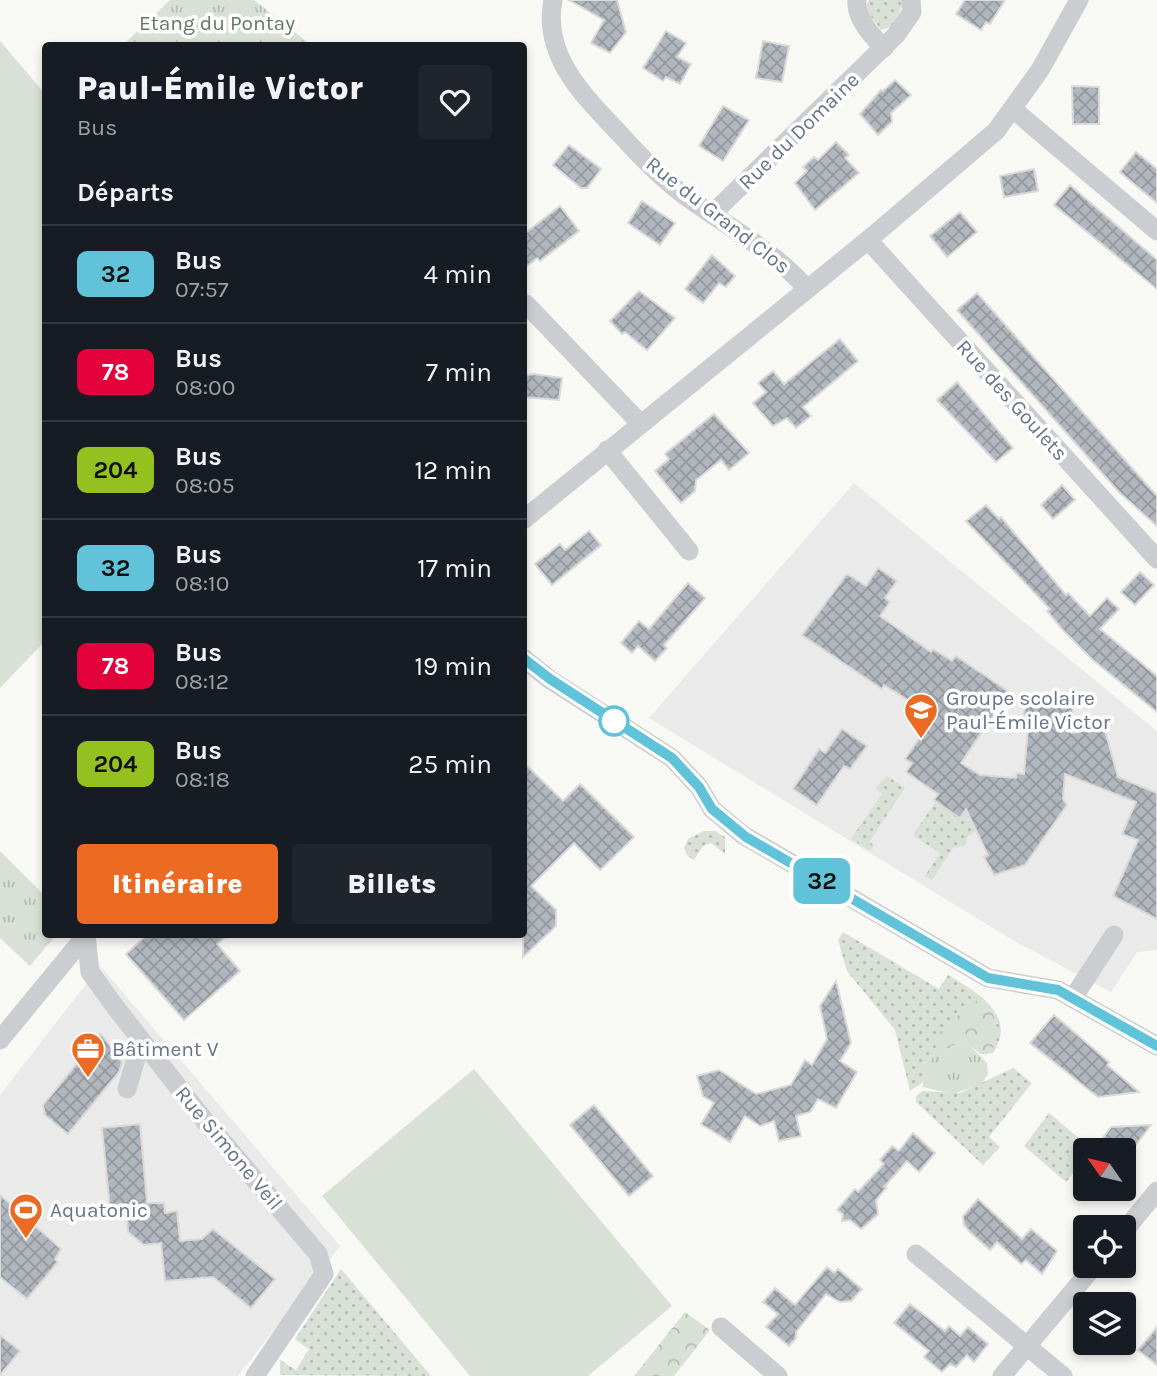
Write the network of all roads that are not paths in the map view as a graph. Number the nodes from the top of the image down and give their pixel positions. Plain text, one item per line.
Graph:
1 (553, 0) edge
2 (857, 0) edge
3 (911, 0) edge
4 (1079, 0) edge
5 (884, 48) junction
6 (1014, 110) junction
7 (712, 214) junction
8 (1157, 231) edge
9 (868, 240) junction
10 (807, 289) junction
11 (527, 305) edge
12 (640, 423) junction
13 (607, 450) junction
14 (527, 517) edge
15 (689, 551) dead end
16 (1157, 559) edge
17 (527, 661) edge
18 (1114, 935) dead end
19 (84, 938) edge
20 (86, 938) edge
21 (1073, 998) junction
22 (0, 1040) edge
23 (141, 1041) junction
24 (1157, 1046) edge
25 (127, 1088) dead end
26 (1157, 1191) edge
27 (1136, 1216) edge
28 (916, 1254) dead end
29 (1084, 1278) edge
30 (721, 1327) dead end
31 (1027, 1346) junction
32 (261, 1371) edge
33 (778, 1376) edge
34 (1002, 1376) edge
35 (1063, 1376) edge

1 - 7 street, Rue du Grand Clos
2 - 5 street
3 - 5 street, Rue du Domaine
4 - 6 street
5 - 7 street, Rue du Domaine
6 - 8 street
6 - 9 street
7 - 10 street, Rue du Grand Clos
9 - 10 street
9 - 16 street, Rue des Goulets
10 - 12 street
11 - 12 street
12 - 13 street
13 - 14 street
13 - 15 street
17 - 21 street
18 - 21 street
19 - 22 street
20 - 23 street, Rue Simone Veil
21 - 24 street
23 - 25 street
23 - 32 street, Rue Simone Veil
26 - 27 street
28 - 31 street
29 - 31 street
30 - 33 street
31 - 34 street
31 - 35 street

